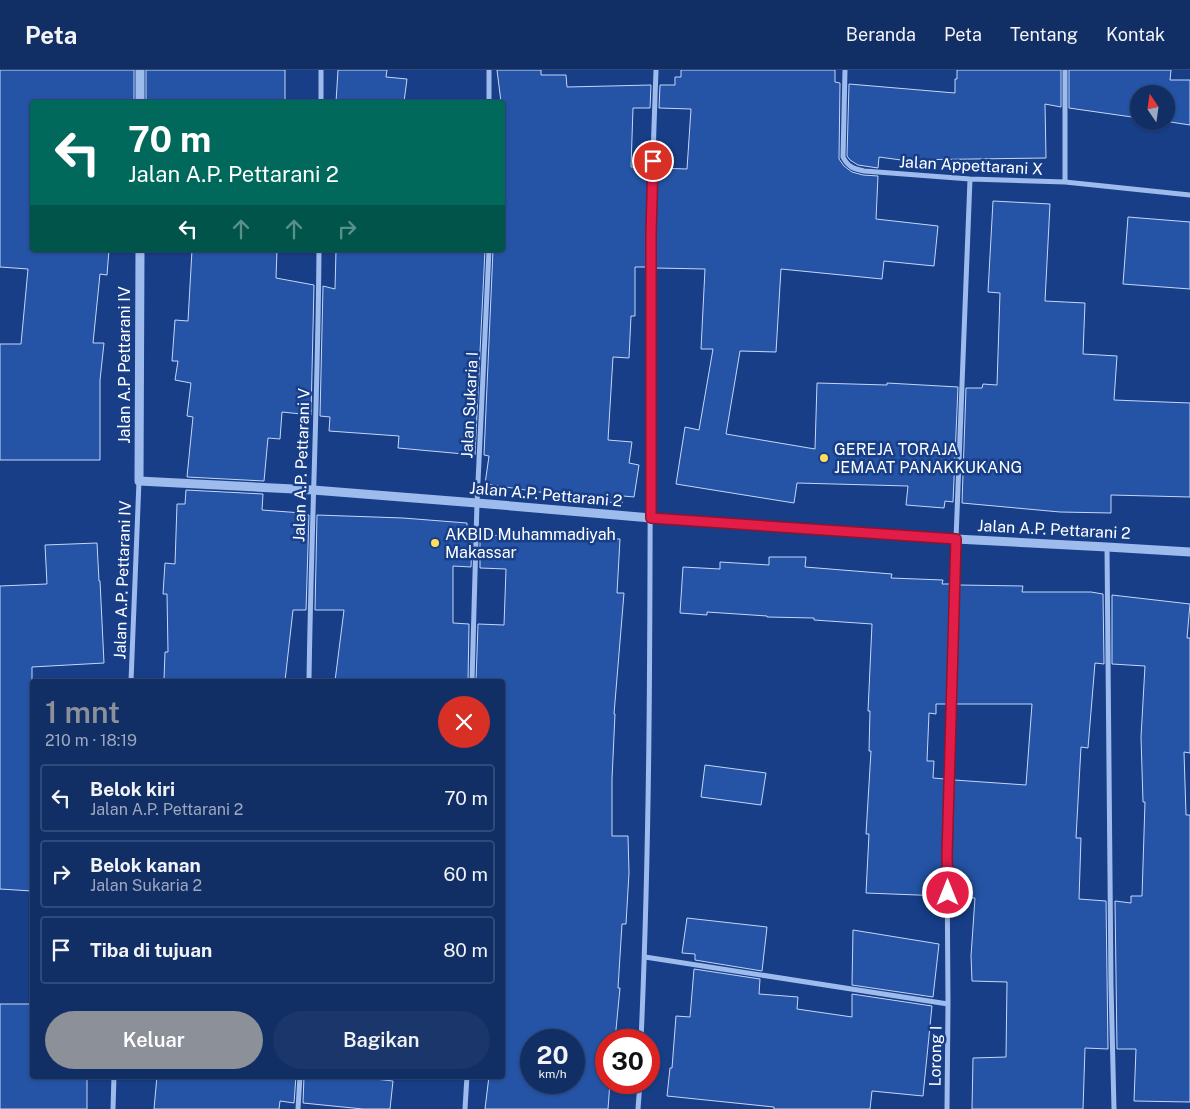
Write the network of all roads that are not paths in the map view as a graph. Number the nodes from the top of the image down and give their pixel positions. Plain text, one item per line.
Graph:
1 (140, 70) edge
2 (321, 70) edge
3 (489, 70) edge
4 (656, 70) edge
5 (845, 70) edge
6 (1065, 70) edge
7 (140, 100) edge
8 (321, 100) edge
9 (489, 100) edge
10 (970, 179) junction
11 (1065, 182) junction
12 (1190, 195) edge
13 (140, 252) edge
14 (319, 252) edge
15 (489, 252) edge
16 (139, 480) junction
17 (314, 490) junction
18 (477, 503) junction
19 (651, 518) junction
20 (956, 539) junction
21 (1107, 547) junction
22 (1190, 552) edge
23 (131, 679) edge
24 (309, 679) edge
25 (472, 679) edge
26 (645, 958) junction
27 (948, 1004) junction
28 (642, 1029) edge
29 (114, 1079) edge
30 (300, 1079) edge
31 (468, 1079) edge
32 (639, 1094) edge
33 (113, 1109) edge
34 (298, 1109) edge
35 (465, 1109) edge
36 (638, 1109) edge
37 (947, 1109) edge
38 (1114, 1109) edge

1 - 7 street
2 - 8 street
3 - 9 street
4 - 19 street
5 - 10 street, Jalan Appettarani X
6 - 11 street
10 - 11 street, Jalan Appettarani X
10 - 20 street, Lorong I
11 - 12 street, Jalan Appettarani X
13 - 16 street, Jalan A.P Pettarani IV
14 - 17 street, Jalan A.P. Pettarani V
15 - 18 street, Jalan Sukaria I
16 - 17 street, Jalan A.P. Pettarani 2
16 - 23 street, Jalan A.P. Pettarani IV
17 - 18 street, Jalan A.P. Pettarani 2
17 - 24 street, Jalan A.P. Pettarani V
18 - 19 street, Jalan A.P. Pettarani 2
18 - 25 street, Jalan Sukaria I
19 - 20 street, Jalan A.P. Pettarani 2
19 - 26 street
20 - 21 street, Jalan A.P. Pettarani 2
20 - 27 street, Lorong I
21 - 22 street, Jalan A.P. Pettarani 2
21 - 38 street
26 - 27 street
26 - 28 street
27 - 37 street, Lorong I
29 - 33 street
30 - 34 street
31 - 35 street
32 - 36 street

